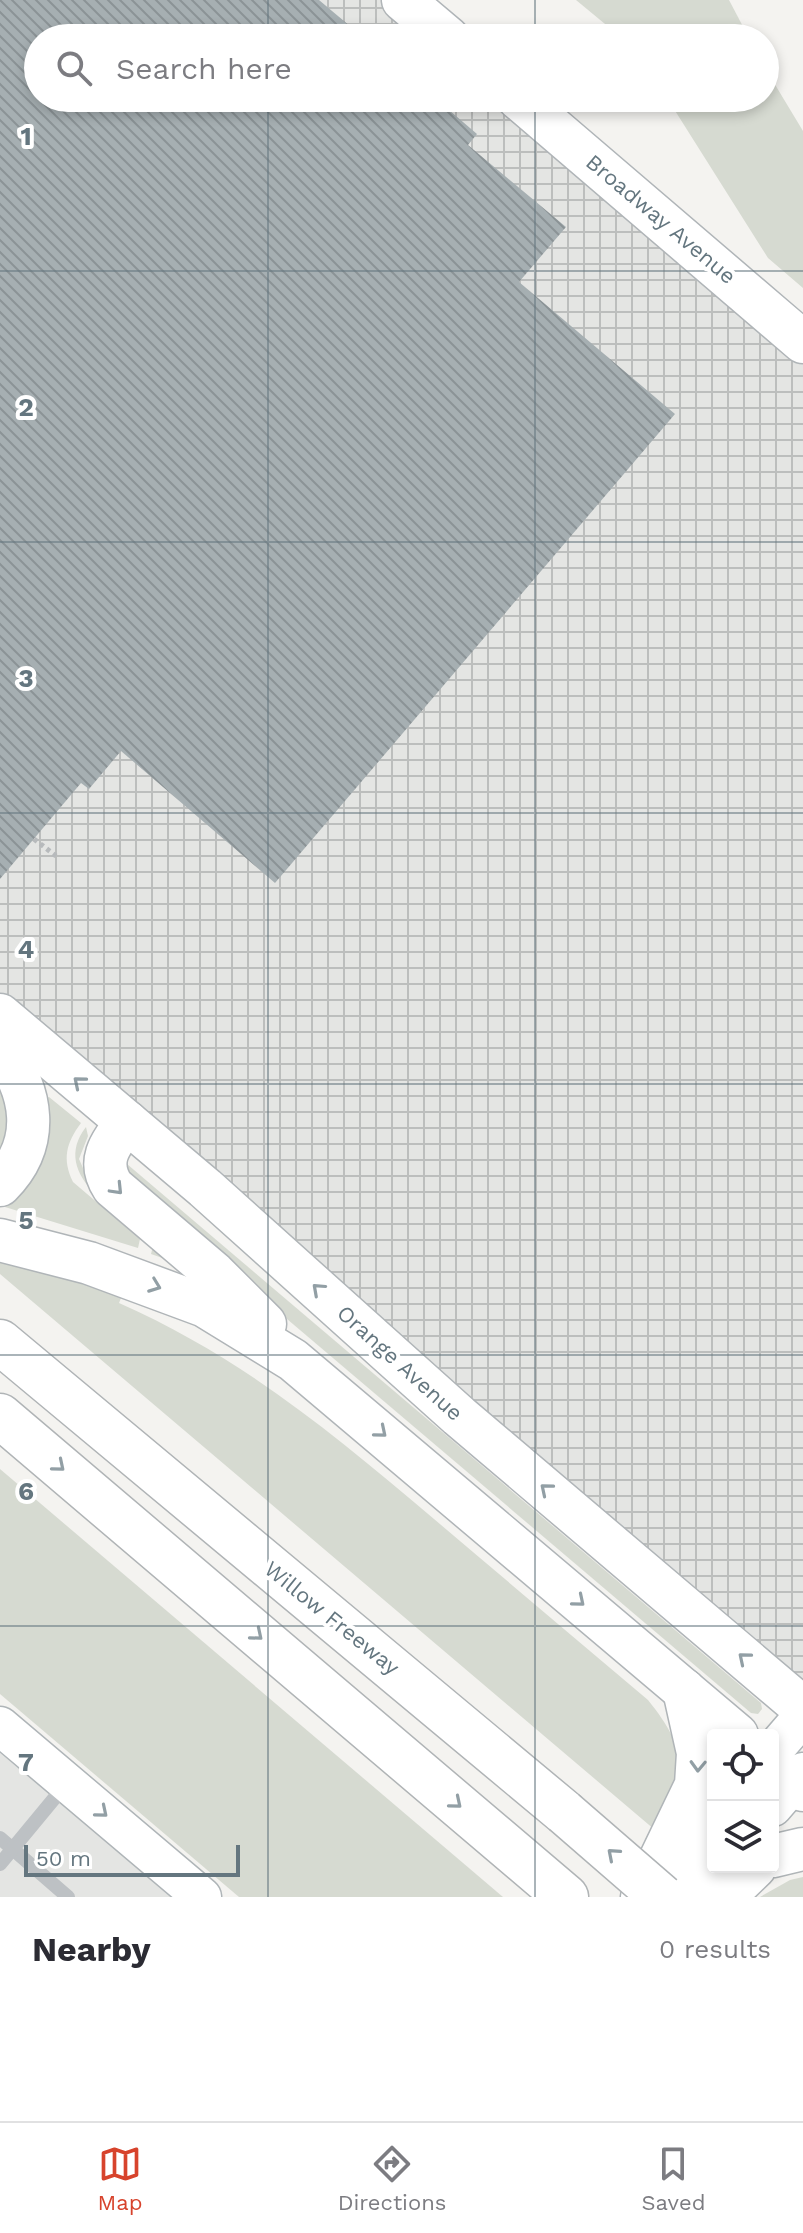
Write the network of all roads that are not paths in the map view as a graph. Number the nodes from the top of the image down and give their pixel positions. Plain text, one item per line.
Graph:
1 (403, 0) edge
2 (431, 24) edge
3 (534, 112) edge
4 (803, 342) edge
5 (0, 1015) edge
6 (0, 1048) edge
7 (127, 1122) junction
8 (0, 1185) edge
9 (0, 1240) edge
10 (0, 1311) edge
11 (0, 1342) edge
12 (335, 1392) junction
13 (0, 1416) edge
14 (409, 1680) junction
15 (684, 1690) junction
16 (803, 1708) edge
17 (803, 1716) edge
18 (0, 1726) edge
19 (730, 1729) edge
20 (786, 1778) edge
21 (67, 1782) junction
22 (707, 1828) edge
23 (0, 1838) edge
24 (12, 1849) junction
25 (803, 1849) edge
26 (779, 1855) edge
27 (0, 1864) edge
28 (717, 1873) edge
29 (749, 1873) edge
30 (68, 1897) edge
31 (202, 1897) edge
32 (566, 1897) edge
33 (642, 1897) edge
34 (649, 1897) edge
35 (662, 1897) edge
36 (696, 1897) edge
37 (724, 1897) edge

1 - 2 main road
3 - 4 main road, Broadway Avenue
7 -> 5 main road, Orange Avenue
6 - 8 main road
7 -> 12 main road
16 -> 7 main road, Orange Avenue
9 -> 12 main road
10 - 14 highway
11 - 14 highway, Willow Freeway
12 -> 15 main road
13 -> 32 highway
35 -> 14 highway, Willow Freeway, bridge
15 - 19 main road
15 -> 33 main road
17 - 20 street
18 - 21 street
21 - 24 lane
21 -> 31 street
22 - 34 street
23 - 24 lane
24 - 27 lane
24 - 30 lane
25 - 26 main road
28 - 36 street
29 - 37 main road

